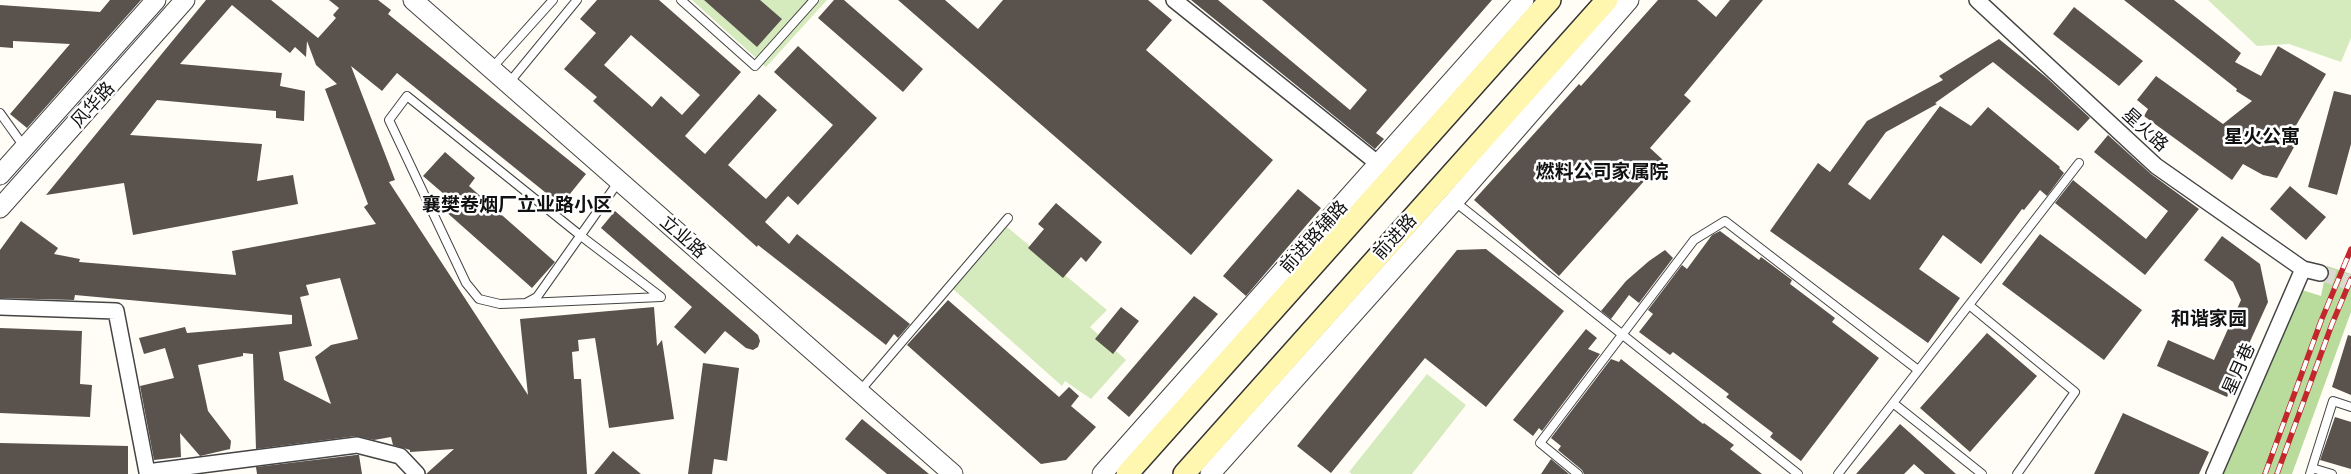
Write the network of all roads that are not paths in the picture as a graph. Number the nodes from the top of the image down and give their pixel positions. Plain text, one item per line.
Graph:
1 (156, 0) edge
2 (185, 0) edge
3 (412, 0) edge
4 (553, 0) edge
5 (577, 0) edge
6 (681, 0) edge
7 (814, 0) edge
8 (1174, 0) edge
9 (1524, 0) edge
10 (1550, 0) edge
11 (1606, 0) edge
12 (1629, 0) edge
13 (1977, 0) edge
14 (491, 69) junction
15 (508, 84) junction
16 (0, 113) edge
17 (25, 148) junction
18 (2079, 163) dead end
19 (1386, 170) junction
20 (0, 175) edge
21 (619, 181) junction
22 (1446, 195) junction
23 (0, 208) edge
24 (1008, 218) dead end
25 (581, 236) junction
26 (2303, 269) junction
27 (2320, 273) tunnel mouth
28 (526, 303) junction
29 (1970, 304) junction
30 (0, 307) edge
31 (1622, 335) junction
32 (1918, 370) junction
33 (859, 392) junction
34 (1893, 403) junction
35 (2351, 407) edge
36 (2311, 471) edge
37 (417, 474) edge
38 (953, 474) edge
39 (1102, 474) edge
40 (1127, 474) edge
41 (1184, 474) edge
42 (1210, 474) edge
43 (1578, 474) edge
44 (1798, 474) edge
45 (1838, 474) edge
46 (1982, 474) edge
47 (2017, 474) edge
48 (2214, 474) edge
49 (2332, 474) edge

1 - 17 street, 风华路
2 - 23 street, 风华路
3 - 14 street, 立业路
4 - 14 lane
5 - 15 lane
6 - 7 lane
8 - 19 street
9 - 19 street, 前进路辅路
10 - 19 main road
11 - 22 main road, 前进路
12 - 22 street
13 - 26 street, 星火路
14 - 15 street, 立业路
15 - 21 street, 立业路
16 - 17 lane
17 - 20 street, 风华路
18 - 29 lane
19 - 39 street, 前进路辅路
19 - 40 main road
21 - 25 lane
21 - 33 street, 立业路
22 - 31 lane
22 - 41 main road, 前进路
22 - 42 street
24 - 33 lane
25 - 28 lane
25 - 28 lane
25 - 28 lane
26 - 27 street
26 - 48 street, 星月巷
29 - 32 lane
29 - 47 lane
30 - 37 street
31 - 32 lane
31 - 43 lane
31 - 44 lane
32 - 34 lane
33 - 38 street, 立业路
34 - 45 lane
34 - 46 lane
35 - 36 lane
36 - 49 lane

